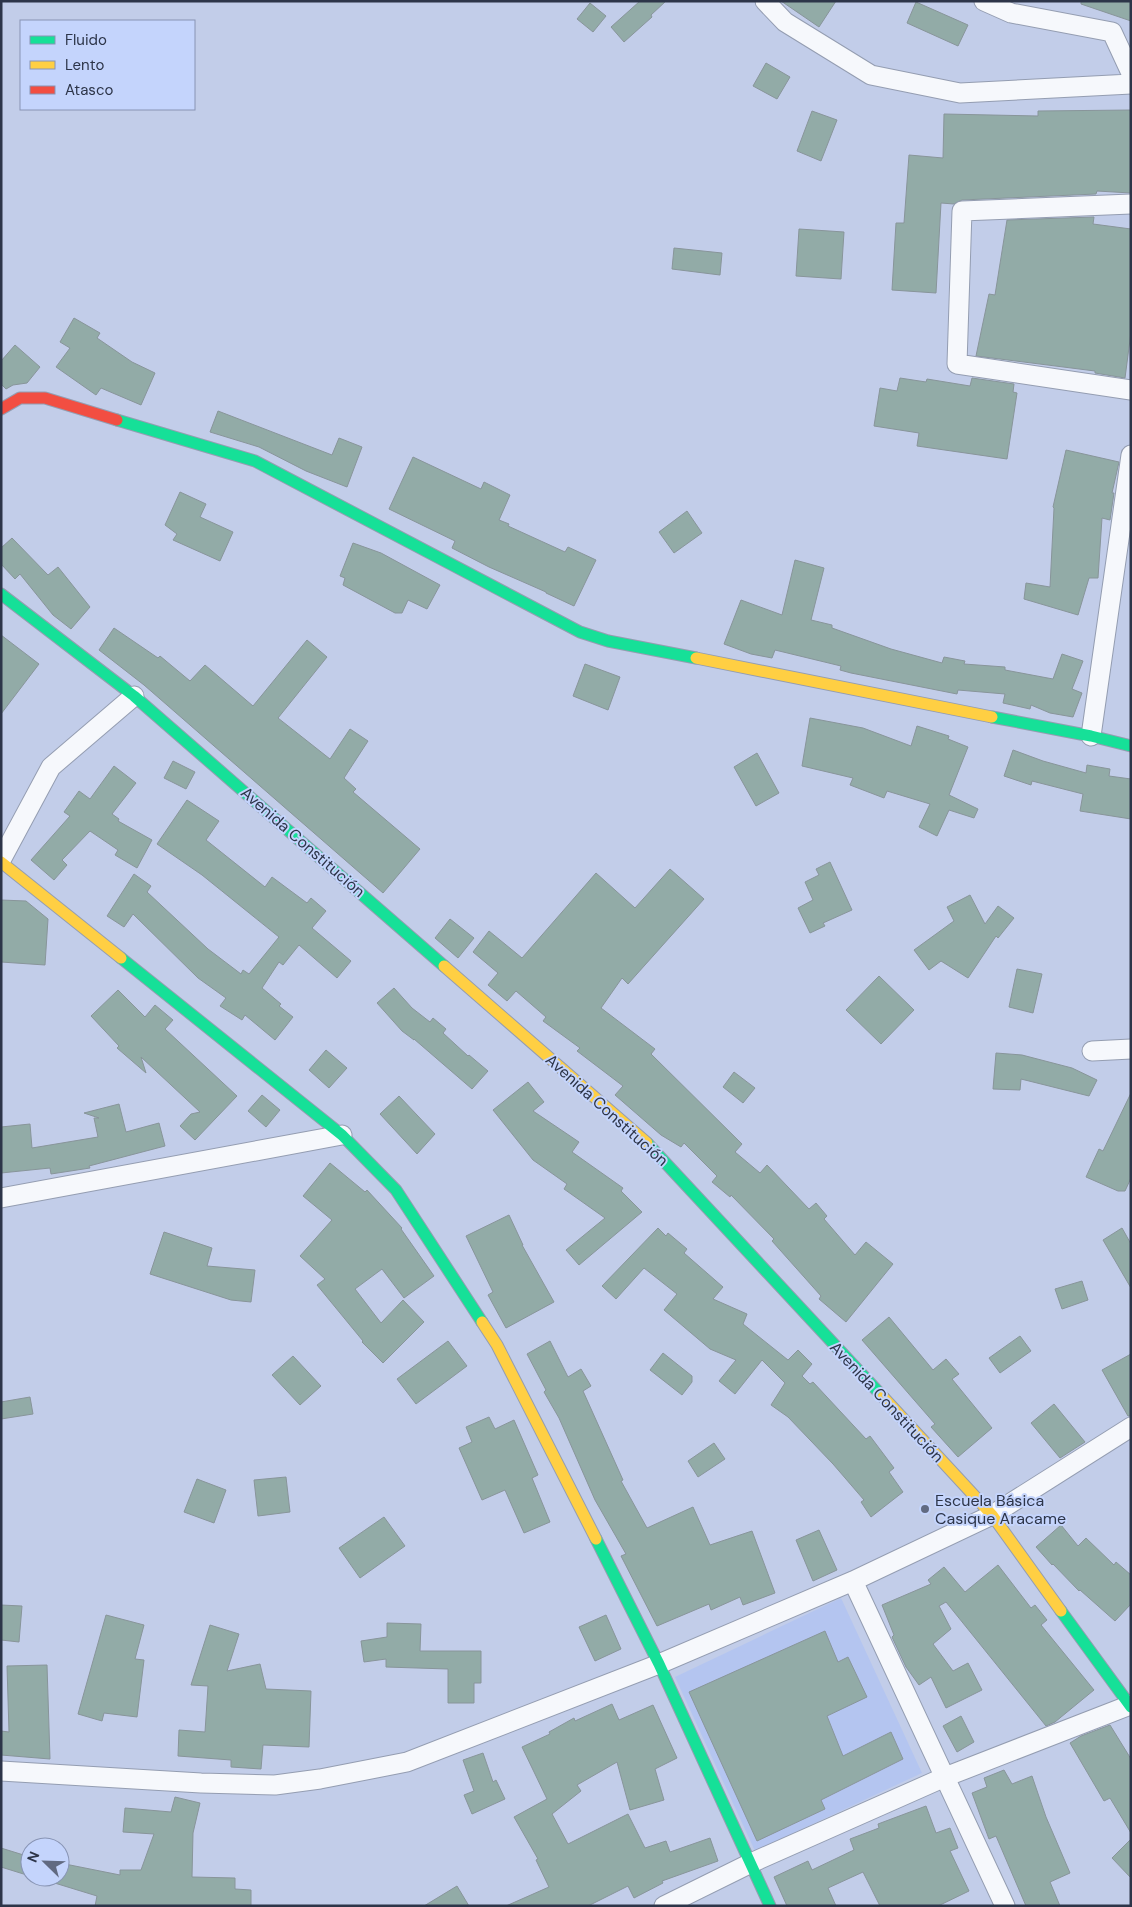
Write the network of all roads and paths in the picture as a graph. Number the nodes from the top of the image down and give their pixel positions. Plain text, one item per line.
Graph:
1 (765, 1) edge
2 (984, 1) edge
3 (1131, 73) edge
4 (1131, 84) edge
5 (1131, 204) edge
6 (1131, 390) edge
7 (1, 409) edge
8 (1131, 455) edge
9 (1, 594) edge
10 (134, 696) junction
11 (1091, 736) junction
12 (1131, 746) edge
13 (1, 861) edge
14 (1131, 1048) edge
15 (1092, 1050) dead end
16 (342, 1135) junction
17 (1, 1198) edge
18 (1131, 1427) edge
19 (992, 1515) junction
20 (853, 1581) junction
21 (659, 1664) junction
22 (1130, 1706) edge
23 (1, 1771) edge
24 (945, 1777) junction
25 (751, 1863) junction
26 (664, 1906) edge
27 (770, 1906) edge
28 (1005, 1906) edge

1 - 4 street
2 - 3 street
5 - 6 street
7 - 11 street
8 - 11 street
9 - 10 street, Avenida Constitución
10 - 13 street
10 - 19 street, Avenida Constitución
11 - 12 street
13 - 16 street
14 - 15 street
16 - 17 street
16 - 21 street
18 - 19 street
19 - 20 street
19 - 22 street, Avenida Constitución
20 - 21 street
20 - 24 street
21 - 23 street
21 - 25 street
22 - 24 street
24 - 25 street
24 - 28 street
25 - 26 street
25 - 27 street

